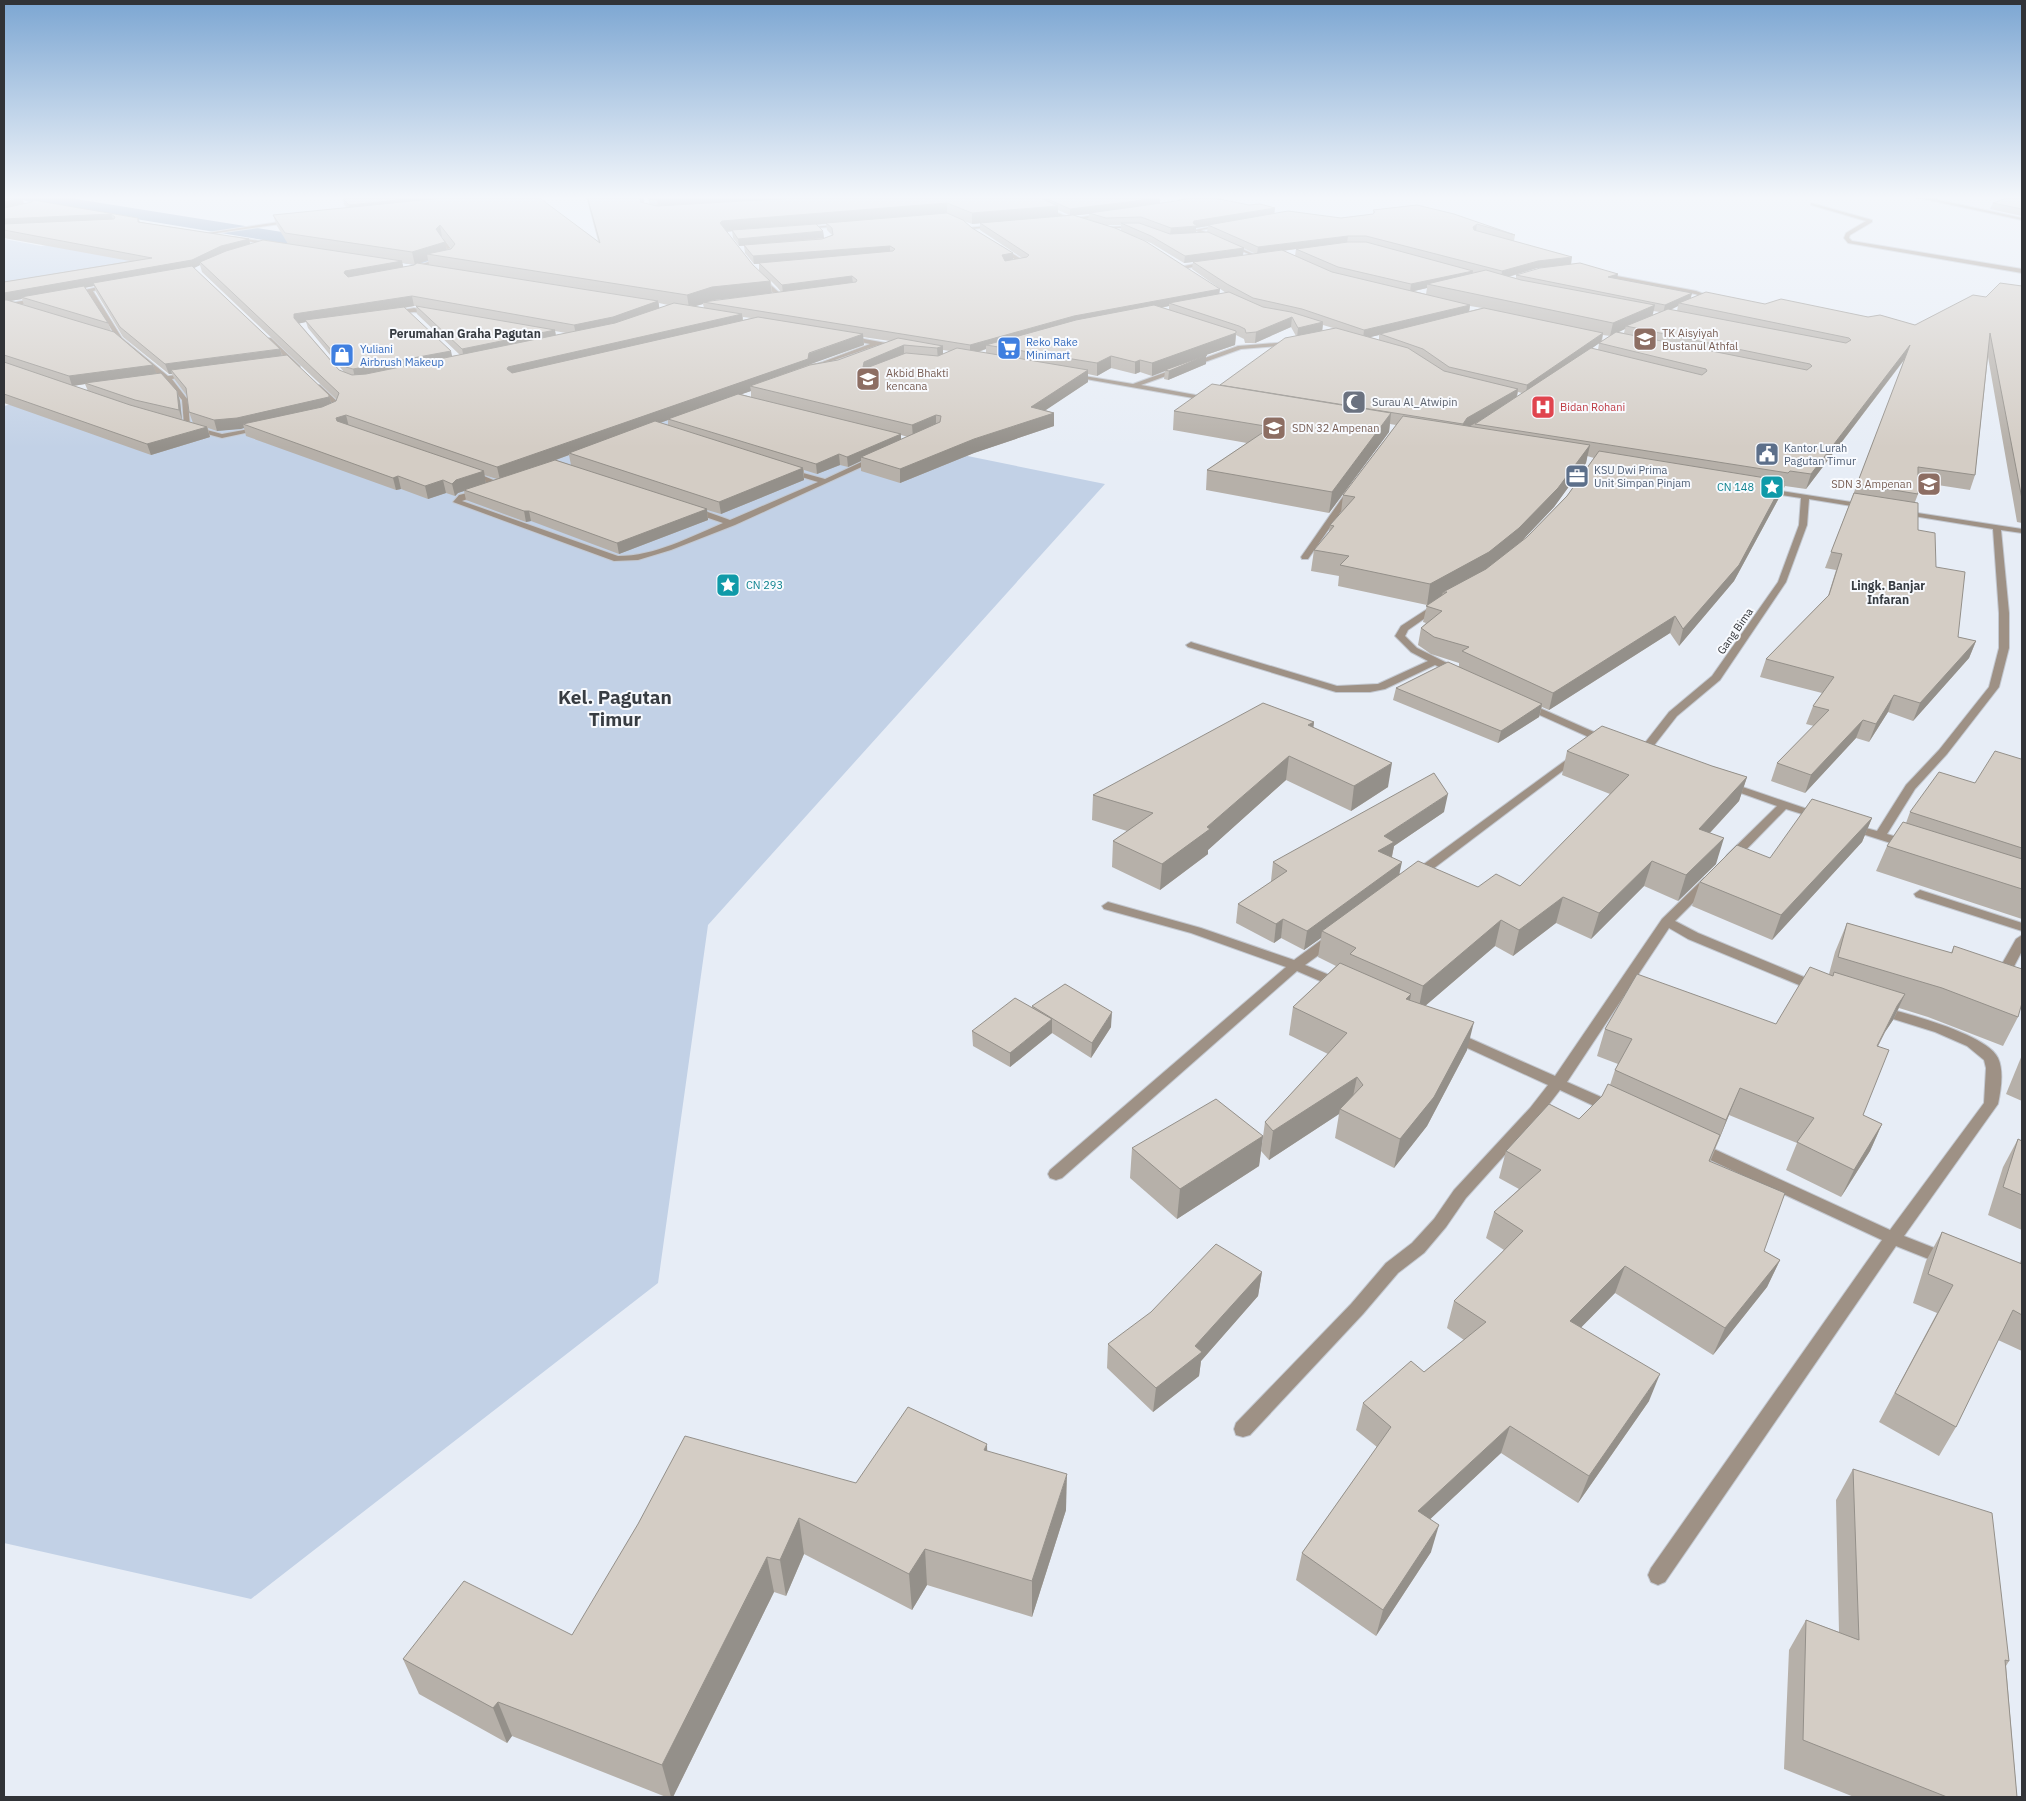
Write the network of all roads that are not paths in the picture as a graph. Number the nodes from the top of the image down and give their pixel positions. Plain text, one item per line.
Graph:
1 (763, 280) edge
2 (1629, 280) edge
3 (118, 285) edge
4 (89, 290) junction
5 (62, 295) edge
6 (790, 296) edge
7 (781, 297) junction
8 (772, 298) edge
9 (44, 299) edge
10 (1697, 304) edge
11 (6, 306) edge
12 (407, 310) junction
13 (27, 311) edge
14 (387, 313) edge
15 (440, 314) edge
16 (414, 317) edge
17 (264, 335) edge
18 (110, 336) edge
19 (842, 337) edge
20 (120, 339) junction
21 (878, 343) junction
22 (1293, 343) edge
23 (898, 347) junction
24 (907, 348) edge
25 (882, 352) edge
26 (292, 361) junction
27 (282, 362) edge
28 (827, 370) edge
29 (196, 374) edge
30 (306, 375) edge
31 (1066, 375) edge
32 (167, 378) junction
33 (138, 382) edge
34 (314, 382) edge
35 (1133, 386) junction
36 (1221, 401) edge
37 (325, 415) edge
38 (179, 423) edge
39 (188, 425) junction
40 (269, 427) edge
41 (886, 454) edge
42 (777, 467) edge
43 (463, 472) edge
44 (824, 481) junction
45 (1356, 484) edge
46 (1757, 489) edge
47 (1805, 497) junction
48 (1872, 507) edge
49 (686, 508) edge
50 (1891, 510) edge
51 (732, 523) junction
52 (1997, 527) junction
53 (2022, 531) edge
54 (1305, 557) dead end
55 (1447, 600) edge
56 (1191, 645) dead end
57 (1435, 661) junction
58 (1467, 677) edge
59 (1516, 700) edge
60 (1599, 739) junction
61 (1614, 745) edge
62 (1654, 759) edge
63 (1719, 782) edge
64 (1784, 805) junction
65 (1880, 836) junction
66 (1918, 848) edge
67 (1408, 882) edge
68 (1920, 894) dead end
69 (1108, 906) dead end
70 (1666, 922) junction
71 (2022, 927) edge
72 (1344, 929) edge
73 (2022, 939) edge
74 (1296, 965) junction
75 (1999, 982) edge
76 (1353, 991) edge
77 (1827, 992) edge
78 (1862, 1004) edge
79 (1444, 1032) edge
80 (1558, 1083) junction
81 (1622, 1112) edge
82 (1685, 1142) edge
83 (1056, 1174) dead end
84 (1893, 1238) junction
85 (1962, 1267) edge
86 (1243, 1429) dead end
87 (1658, 1575) dead end

1 - 7 street
2 - 10 street
3 - 4 street
4 - 5 street
4 - 20 street
6 - 7 street
7 - 8 street
9 - 11 street
11 - 13 street
12 - 14 street
12 - 15 street
12 - 16 street
17 - 26 street
18 - 20 street
19 - 21 street
20 - 32 street
21 - 23 street
21 - 28 street
22 - 35 street
23 - 24 street
23 - 25 street
26 - 27 street
26 - 30 street
29 - 32 street
31 - 35 street
32 - 33 street
32 - 39 street
34 - 37 street
35 - 36 street
38 - 39 street
39 - 40 street
41 - 44 street
42 - 44 street
43 - 51 street
44 - 51 street
45 - 54 street
46 - 47 street
47 - 48 street
47 - 62 street, Gang Bima
49 - 51 street
50 - 52 street
52 - 53 street
52 - 65 street
55 - 57 street
56 - 57 street
57 - 58 street
59 - 60 street
60 - 61 street
60 - 67 street
63 - 64 street
64 - 65 street
64 - 70 street
65 - 66 street
68 - 71 street
69 - 74 street
70 - 77 street
70 - 80 street
72 - 74 street
73 - 75 street
74 - 76 street
74 - 83 street
78 - 84 street
79 - 80 street
80 - 81 street
80 - 86 street
82 - 84 street
84 - 85 street
84 - 87 street

